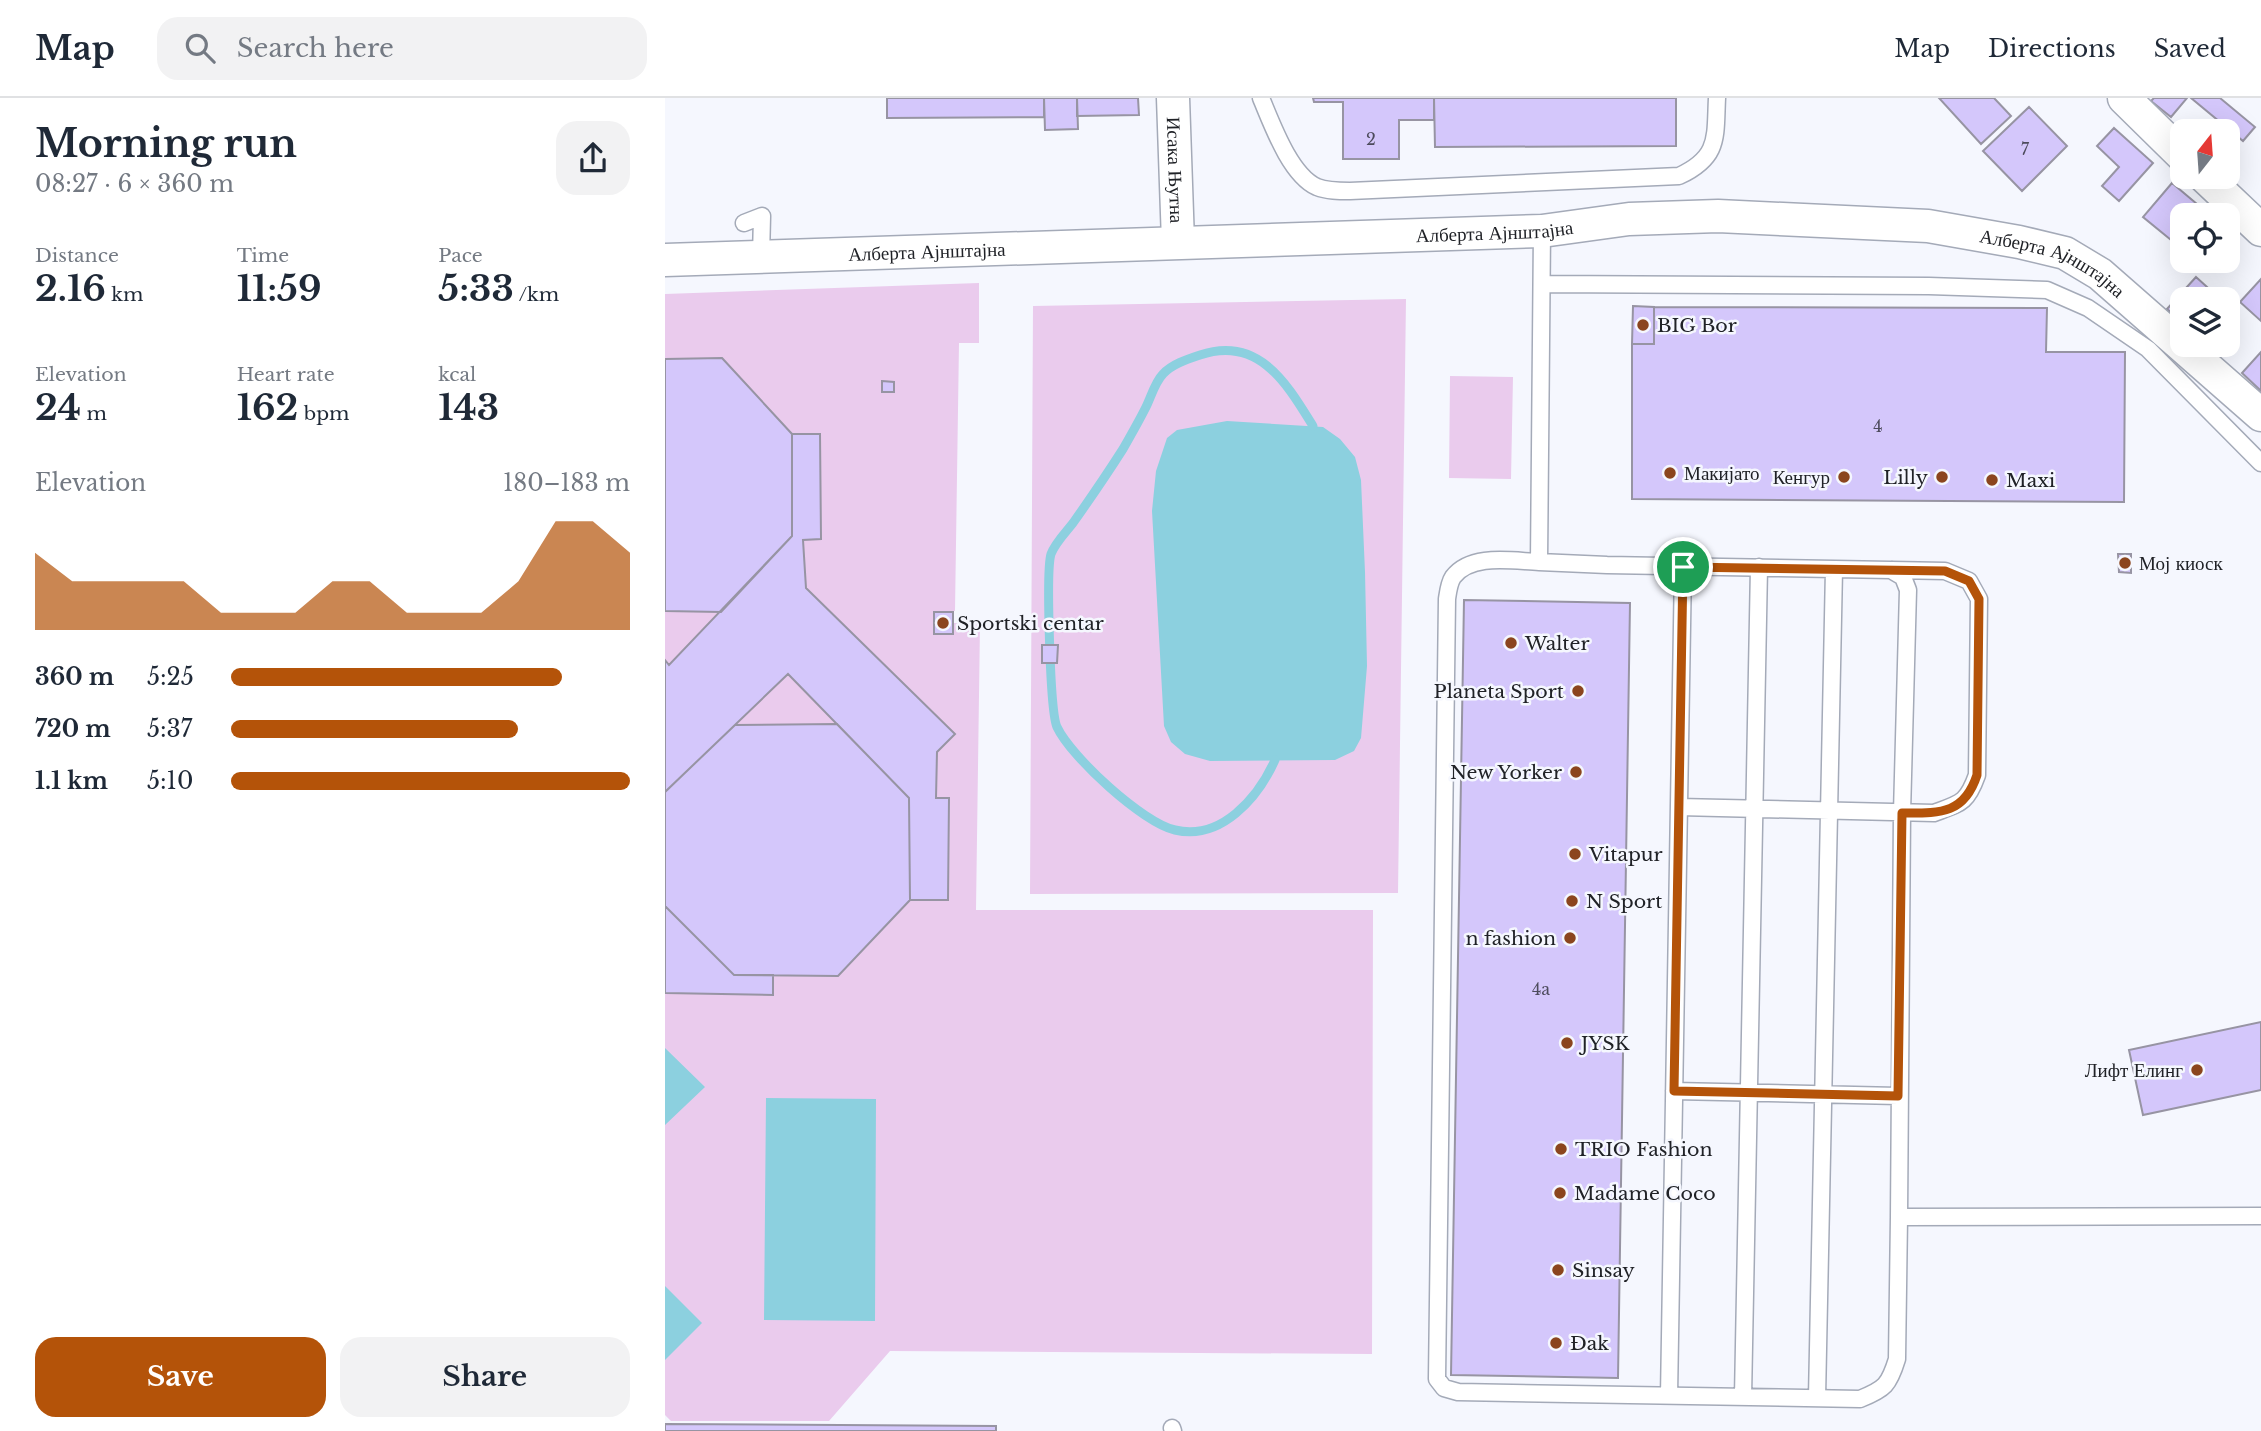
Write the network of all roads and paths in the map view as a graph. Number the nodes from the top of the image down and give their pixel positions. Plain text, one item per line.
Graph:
1 (1173, 98) edge
2 (1262, 98) edge
3 (1717, 98) edge
4 (2124, 98) edge
5 (2170, 143) edge
6 (2218, 189) edge
7 (744, 223) dead end
8 (2261, 230) edge
9 (1542, 231) junction
10 (1178, 242) junction
11 (761, 257) junction
12 (665, 260) edge
13 (1542, 284) junction
14 (2261, 415) edge
15 (2261, 463) edge
16 (1539, 562) junction
17 (1683, 567) junction
18 (1759, 567) junction
19 (1834, 569) junction
20 (1891, 570) junction
21 (1679, 807) junction
22 (1754, 808) junction
23 (1828, 810) junction
24 (1902, 813) junction
25 (1674, 1091) junction
26 (1749, 1093) junction
27 (1822, 1094) junction
28 (1898, 1096) junction
29 (2261, 1216) edge
30 (1899, 1217) junction
31 (1669, 1396) junction
32 (1743, 1397) junction
33 (1817, 1398) junction

1 - 10 street, Исака Њутна
2 - 3 lane
4 - 5 street
6 - 8 street
7 - 11 lane
9 - 10 street, Алберта Ајнштајна
9 - 13 lane
9 - 14 street, Алберта Ајнштајна
10 - 11 street, Алберта Ајнштајна
11 - 12 street, Алберта Ајнштајна
13 - 15 lane
13 - 16 lane
16 - 17 lane
16 - 31 lane
17 - 18 lane
17 - 21 lane
18 - 19 lane
18 - 22 lane
19 - 20 lane
19 - 23 lane
20 - 24 lane
20 - 24 lane
21 - 22 lane
21 - 25 lane
22 - 23 lane
22 - 26 lane
23 - 24 lane
23 - 27 lane
24 - 28 lane
25 - 26 lane
25 - 31 lane
26 - 27 lane
26 - 32 lane
27 - 28 lane
27 - 33 lane
28 - 30 lane
29 - 30 lane
30 - 33 lane
31 - 32 lane
32 - 33 lane

